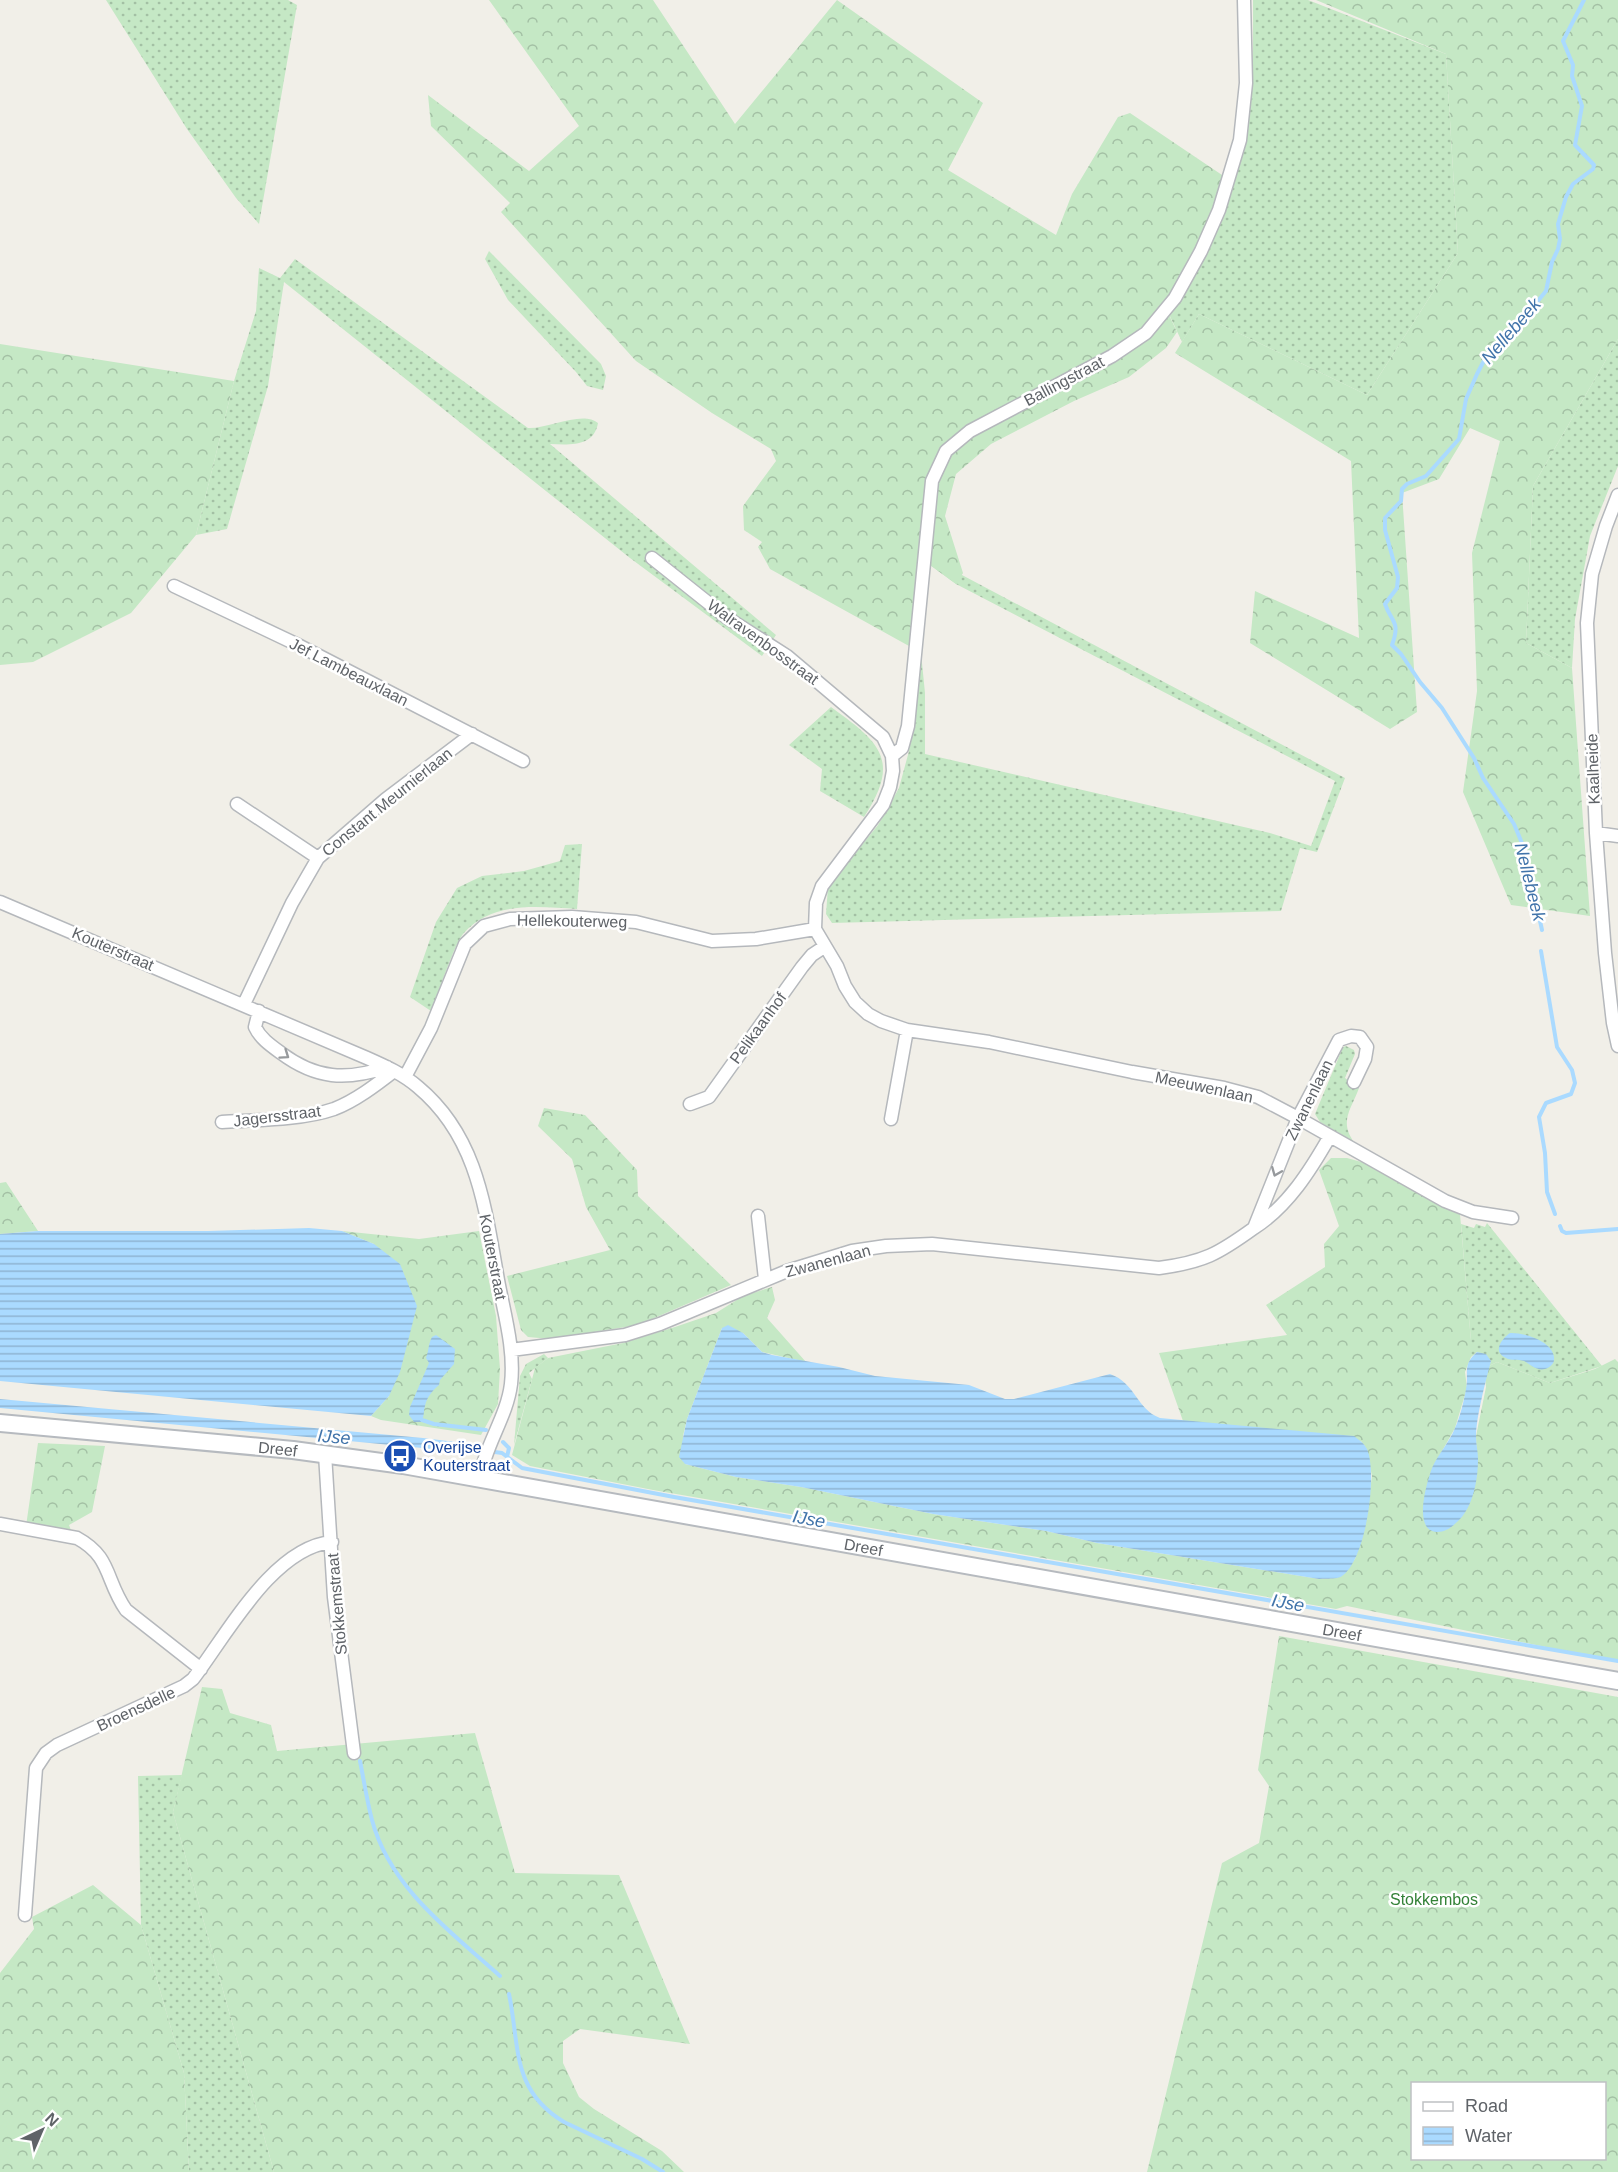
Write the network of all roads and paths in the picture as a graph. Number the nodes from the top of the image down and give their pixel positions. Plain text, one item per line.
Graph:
1 (1244, 0) edge
2 (1618, 495) edge
3 (652, 558) dead end
4 (174, 586) dead end
5 (472, 734) junction
6 (892, 756) junction
7 (523, 761) dead end
8 (237, 804) dead end
9 (1596, 833) junction
10 (1618, 836) edge
11 (318, 858) junction
12 (0, 902) edge
13 (815, 929) junction
14 (824, 947) junction
15 (244, 1004) junction
16 (259, 1011) junction
17 (907, 1030) junction
18 (1618, 1046) edge
19 (395, 1072) junction
20 (1354, 1082) dead end
21 (690, 1104) dead end
22 (1298, 1118) junction
23 (891, 1119) dead end
24 (222, 1122) dead end
25 (1330, 1136) junction
26 (758, 1216) dead end
27 (1512, 1218) dead end
28 (1254, 1228) junction
29 (765, 1279) junction
30 (511, 1350) junction
31 (0, 1423) edge
32 (325, 1454) junction
33 (480, 1478) junction
34 (0, 1524) edge
35 (332, 1542) junction
36 (201, 1669) junction
37 (1618, 1681) edge
38 (354, 1753) dead end
39 (26, 1915) dead end

1 - 6 street, Ballingstraat
2 - 9 street, Kaalheide
3 - 6 street, Walravenbosstraat
4 - 5 street, Jef Lambeauxlaan
5 - 7 street, Jef Lambeauxlaan
5 - 11 street, Constant Meurnierlaan
6 - 13 street
8 - 11 street
9 - 10 street
9 - 18 street, Kaalheide
11 - 15 street, Constant Meurnierlaan
12 - 15 street, Kouterstraat
13 - 14 street, Meeuwenlaan
13 - 19 street, Hellekouterweg
14 - 17 street, Meeuwenlaan
14 - 21 street, Pelikaanhof
15 - 16 street, Kouterstraat
16 - 19 street, Kouterstraat
16 -> 19 street
17 - 22 street, Meeuwenlaan
17 - 23 street
19 - 24 street, Jagersstraat
19 - 30 street, Kouterstraat
20 - 22 street, Zwanenlaan
22 - 25 street, Meeuwenlaan
22 -> 28 street, Zwanenlaan
25 - 27 street, Meeuwenlaan
25 - 28 street, Zwanenlaan
26 - 29 street
28 - 29 street, Zwanenlaan
29 - 30 street, Zwanenlaan
30 - 33 street, Kouterstraat
31 - 32 main road, Dreef
32 - 33 main road, Dreef
32 - 35 street, Stokkemstraat
33 - 37 main road, Dreef
34 - 36 street
35 - 36 street, Broensdelle
35 - 38 street, Stokkemstraat
36 - 39 street, Broensdelle

